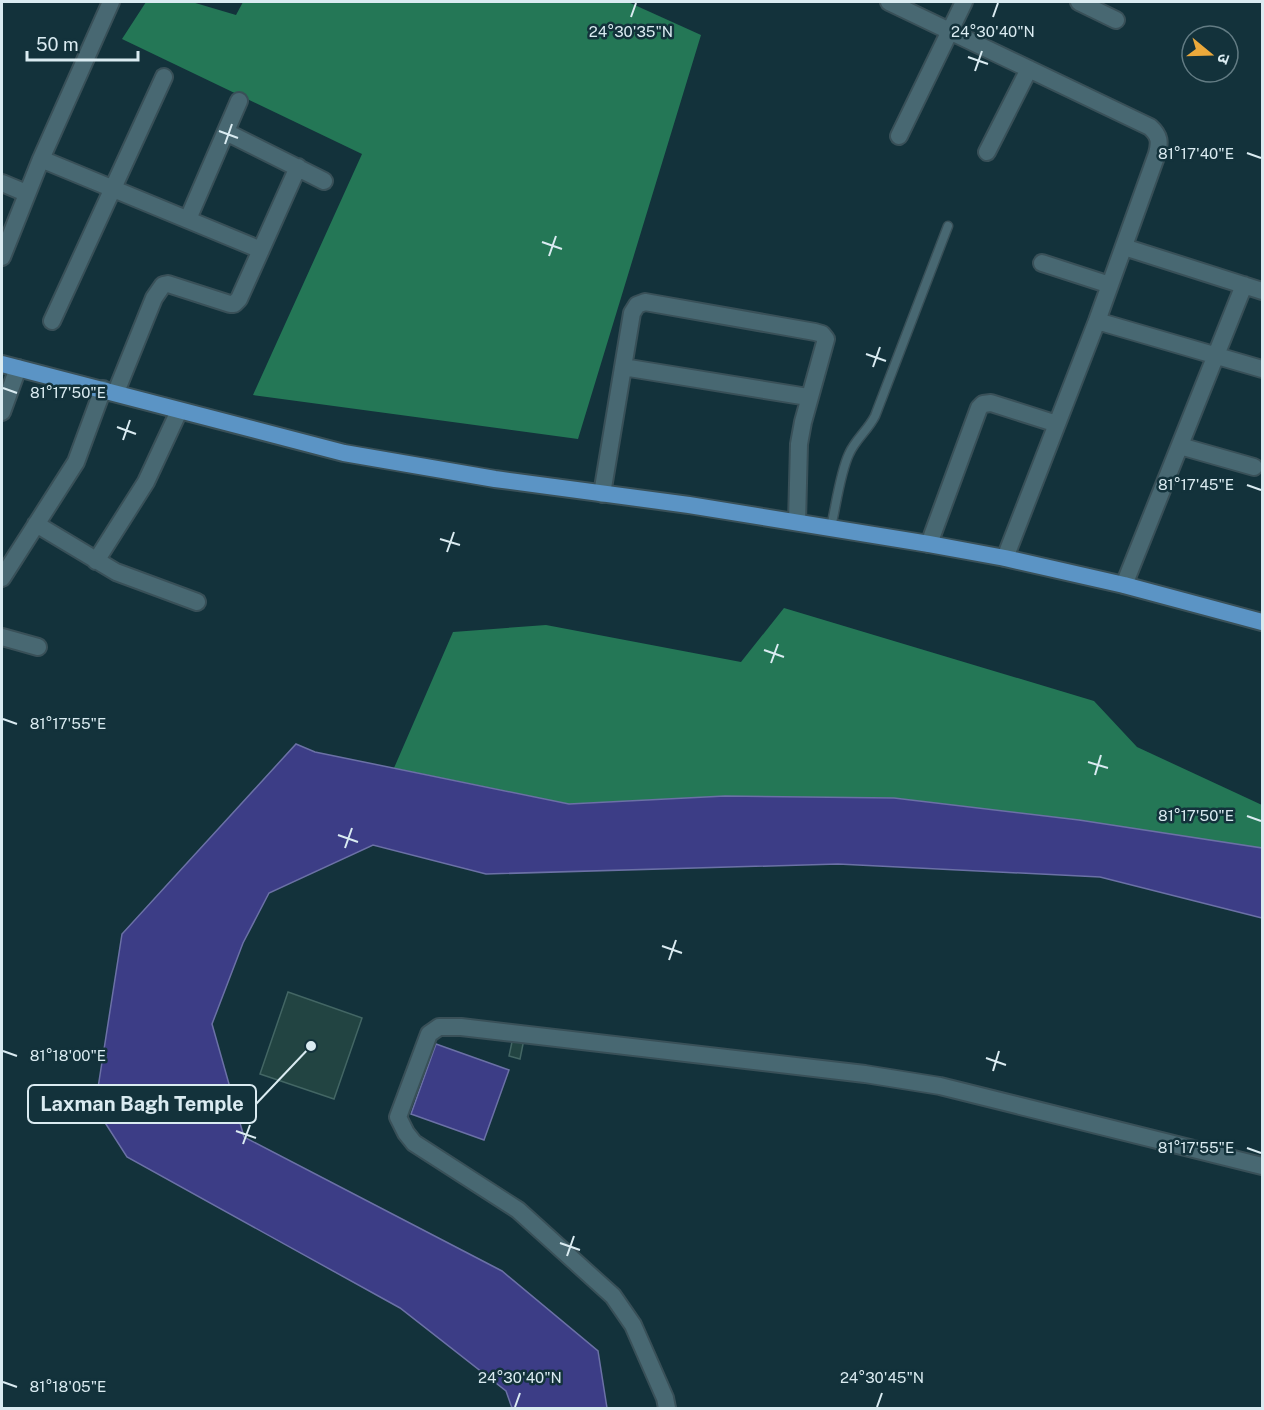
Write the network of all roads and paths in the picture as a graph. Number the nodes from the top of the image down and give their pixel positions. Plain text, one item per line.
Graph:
1 (111, 2) edge
2 (889, 2) edge
3 (964, 2) edge
4 (1079, 2) edge
5 (1116, 20) dead end
6 (949, 31) junction
7 (1029, 69) junction
8 (164, 77) dead end
9 (239, 101) dead end
10 (226, 132) junction
11 (899, 136) dead end
12 (987, 152) dead end
13 (41, 159) junction
14 (298, 167) junction
15 (324, 180) dead end
16 (2, 183) edge
17 (113, 188) junction
18 (26, 193) junction
19 (188, 219) junction
20 (948, 226) dead end
21 (1124, 247) junction
22 (261, 250) junction
23 (2, 257) edge
24 (1042, 263) dead end
25 (1110, 285) junction
26 (1244, 285) junction
27 (1263, 291) edge
28 (52, 321) dead end
29 (1097, 321) junction
30 (1216, 356) junction
31 (2, 364) edge
32 (623, 367) junction
33 (18, 368) junction
34 (1263, 369) edge
35 (109, 391) junction
36 (808, 397) junction
37 (179, 411) junction
38 (2, 412) edge
39 (1057, 424) junction
40 (1180, 446) junction
41 (1254, 467) dead end
42 (602, 494) junction
43 (797, 522) junction
44 (36, 524) junction
45 (831, 527) junction
46 (929, 544) junction
47 (1005, 558) junction
48 (96, 561) junction
49 (2, 578) edge
50 (1124, 585) junction
51 (197, 602) dead end
52 (1263, 622) edge
53 (2, 637) edge
54 (38, 647) dead end
55 (1263, 1166) edge
56 (667, 1408) edge

1 - 13 street
2 - 6 street
3 - 6 street
4 - 5 street
6 - 7 street
6 - 11 street
7 - 12 street
7 - 21 street
8 - 17 street
9 - 10 street
10 - 14 street
10 - 19 street
13 - 17 street
13 - 18 street
14 - 15 street
14 - 22 street
16 - 18 street
17 - 19 street
17 - 28 street
18 - 23 street
19 - 22 street
20 - 45 lane
21 - 25 street
21 - 26 street
22 - 35 street
24 - 25 street
25 - 29 street
26 - 27 street
26 - 30 street
29 - 30 street
29 - 39 street
30 - 34 street
30 - 40 street
31 - 33 main road
32 - 36 street
32 - 36 street
32 - 42 street
33 - 35 main road
33 - 38 street
35 - 37 main road
35 - 44 street
36 - 43 street
37 - 42 main road
37 - 48 street
39 - 46 street
39 - 47 street
40 - 41 street
40 - 50 street
42 - 43 main road
43 - 45 main road
44 - 48 street
44 - 49 street
45 - 46 main road
46 - 47 main road
47 - 50 main road
48 - 51 street
50 - 52 main road
53 - 54 street
55 - 56 street

